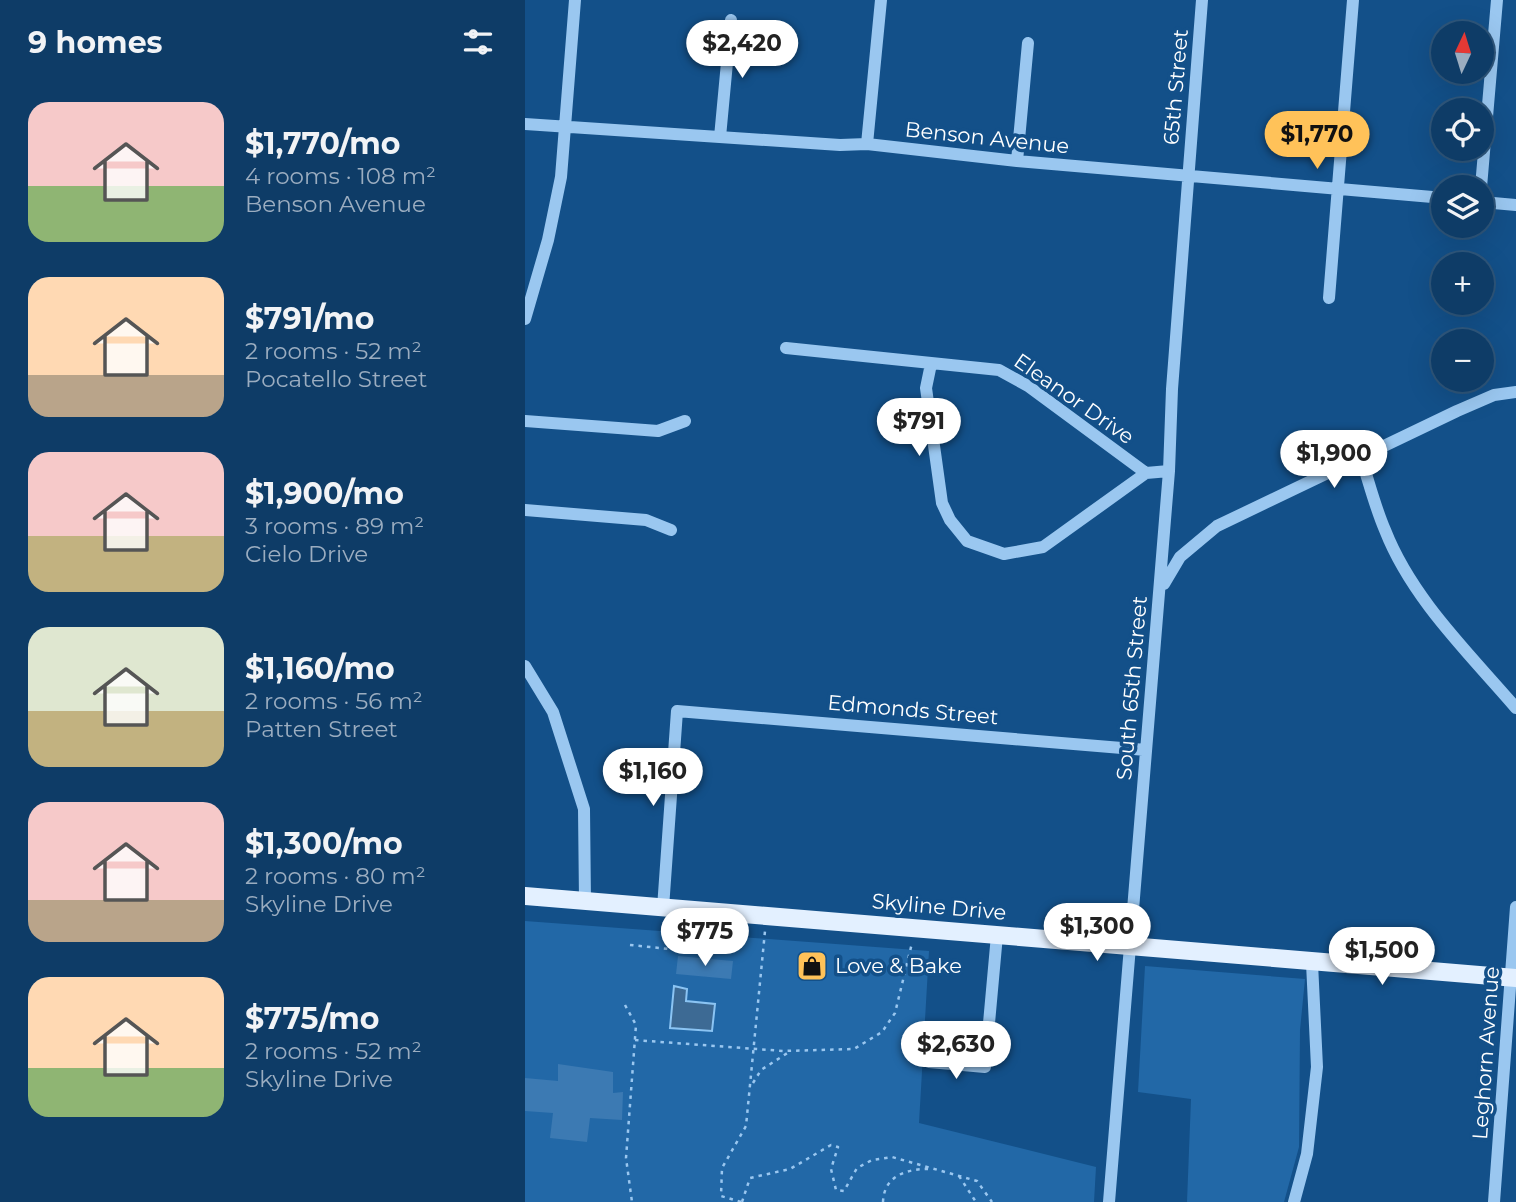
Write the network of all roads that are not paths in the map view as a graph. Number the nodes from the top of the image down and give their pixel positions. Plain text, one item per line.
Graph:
1 (575, 0) edge
2 (881, 0) edge
3 (1202, 0) edge
4 (1353, 0) edge
5 (1497, 0) edge
6 (731, 20) dead end
7 (1028, 43) dead end
8 (525, 124) edge
9 (565, 127) junction
10 (720, 137) junction
11 (867, 144) junction
12 (1017, 161) junction
13 (1482, 175) edge
14 (1188, 177) junction
15 (1338, 190) junction
16 (1431, 197) edge
17 (1494, 203) edge
18 (1516, 205) edge
19 (525, 273) edge
20 (539, 274) junction
21 (1329, 298) dead end
22 (525, 318) edge
23 (786, 348) dead end
24 (931, 364) junction
25 (1516, 392) edge
26 (525, 421) edge
27 (685, 421) dead end
28 (1361, 458) junction
29 (1170, 471) junction
30 (1146, 473) junction
31 (525, 510) edge
32 (671, 530) dead end
33 (1159, 597) junction
34 (525, 666) edge
35 (1516, 708) edge
36 (1146, 750) junction
37 (525, 896) edge
38 (585, 901) junction
39 (1516, 907) edge
40 (663, 908) junction
41 (997, 934) junction
42 (1129, 946) junction
43 (1312, 962) junction
44 (1513, 977) edge
45 (929, 1062) dead end
46 (1108, 1202) edge
47 (1294, 1202) edge
48 (1494, 1202) edge

1 - 9 street
2 - 11 street
3 - 14 street, 65th Street
4 - 15 street
5 - 13 street
6 - 10 street
7 - 12 street
8 - 9 street, Benson Avenue
9 - 10 street, Benson Avenue
9 - 20 street
10 - 11 street, Benson Avenue
11 - 12 street, Benson Avenue
12 - 14 street, Benson Avenue
14 - 15 street, Benson Avenue
14 - 29 street, South 65th Street
15 - 16 street, Benson Avenue
15 - 21 street
17 - 18 street
19 - 20 street
20 - 22 street
23 - 24 street, Eleanor Drive
24 - 30 street, Eleanor Drive
24 - 30 street
25 - 28 street
26 - 27 street
28 - 33 street
28 - 35 street
29 - 30 street
29 - 33 street, South 65th Street
31 - 32 street
33 - 36 street, South 65th Street
34 - 38 street
36 - 40 street, Edmonds Street
36 - 42 street, South 65th Street
37 - 38 main road, Skyline Drive
38 - 40 main road, Skyline Drive
39 - 44 street, Leghorn Avenue
40 - 41 main road, Skyline Drive
41 - 42 main road, Skyline Drive
41 - 45 street
42 - 43 main road, Skyline Drive
42 - 46 street, South 65th Street
43 - 44 main road, Skyline Drive
43 - 47 street
44 - 48 street, Leghorn Avenue

